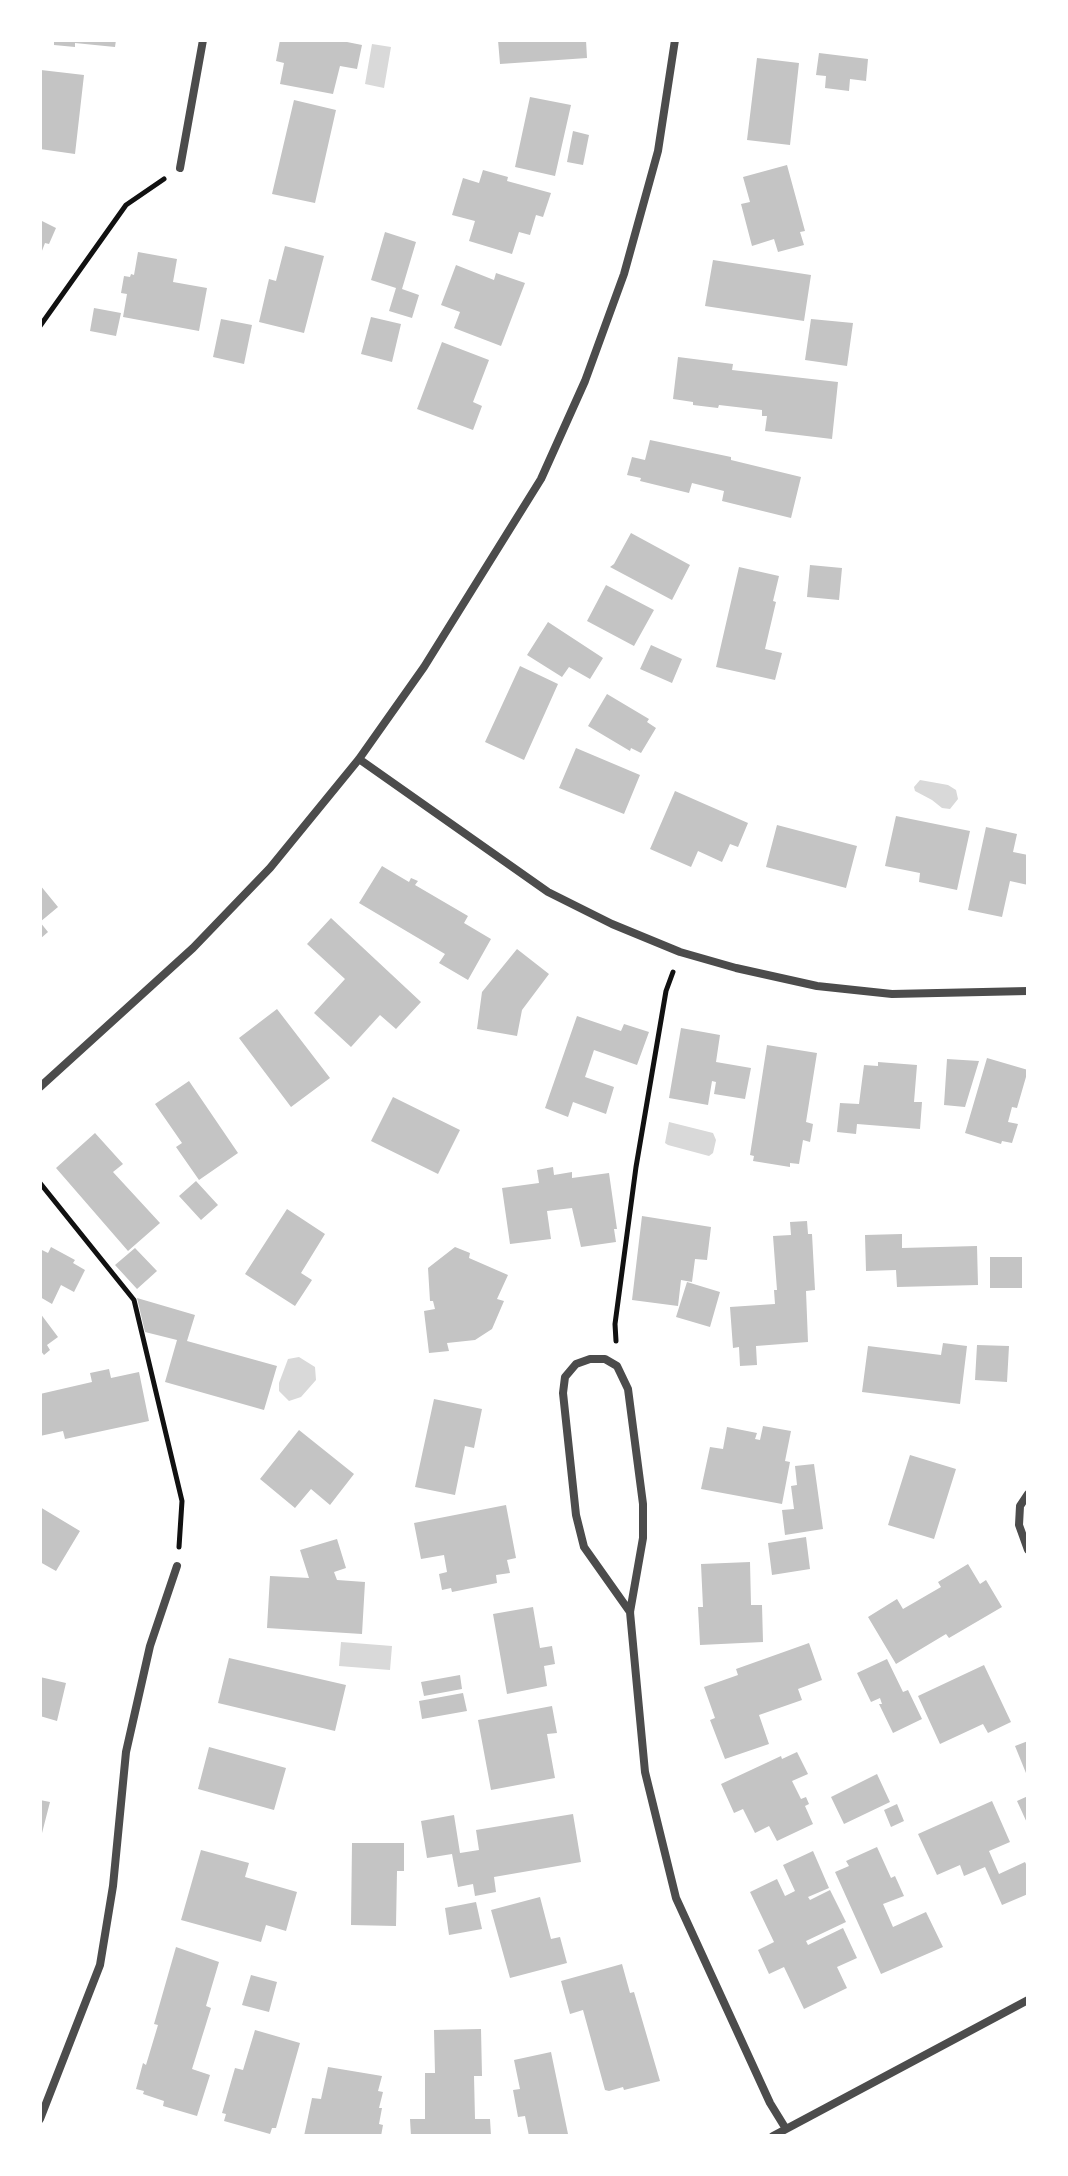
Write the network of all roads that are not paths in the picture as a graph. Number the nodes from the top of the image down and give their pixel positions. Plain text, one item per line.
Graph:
1 (203, 40) edge
2 (675, 40) edge
3 (180, 168) road end
4 (359, 759) junction
5 (1028, 991) edge
6 (40, 1087) edge
7 (1028, 1494) edge
8 (1028, 1550) edge
9 (177, 1566) road end
10 (630, 1612) junction
11 (1028, 2000) edge
12 (40, 2119) edge
13 (786, 2129) junction
14 (773, 2136) edge

1 - 3 street
2 - 4 street
4 - 5 street
4 - 6 street
7 - 8 street
9 - 12 street
10 - 10 street
10 - 13 street
11 - 13 street
13 - 14 street

